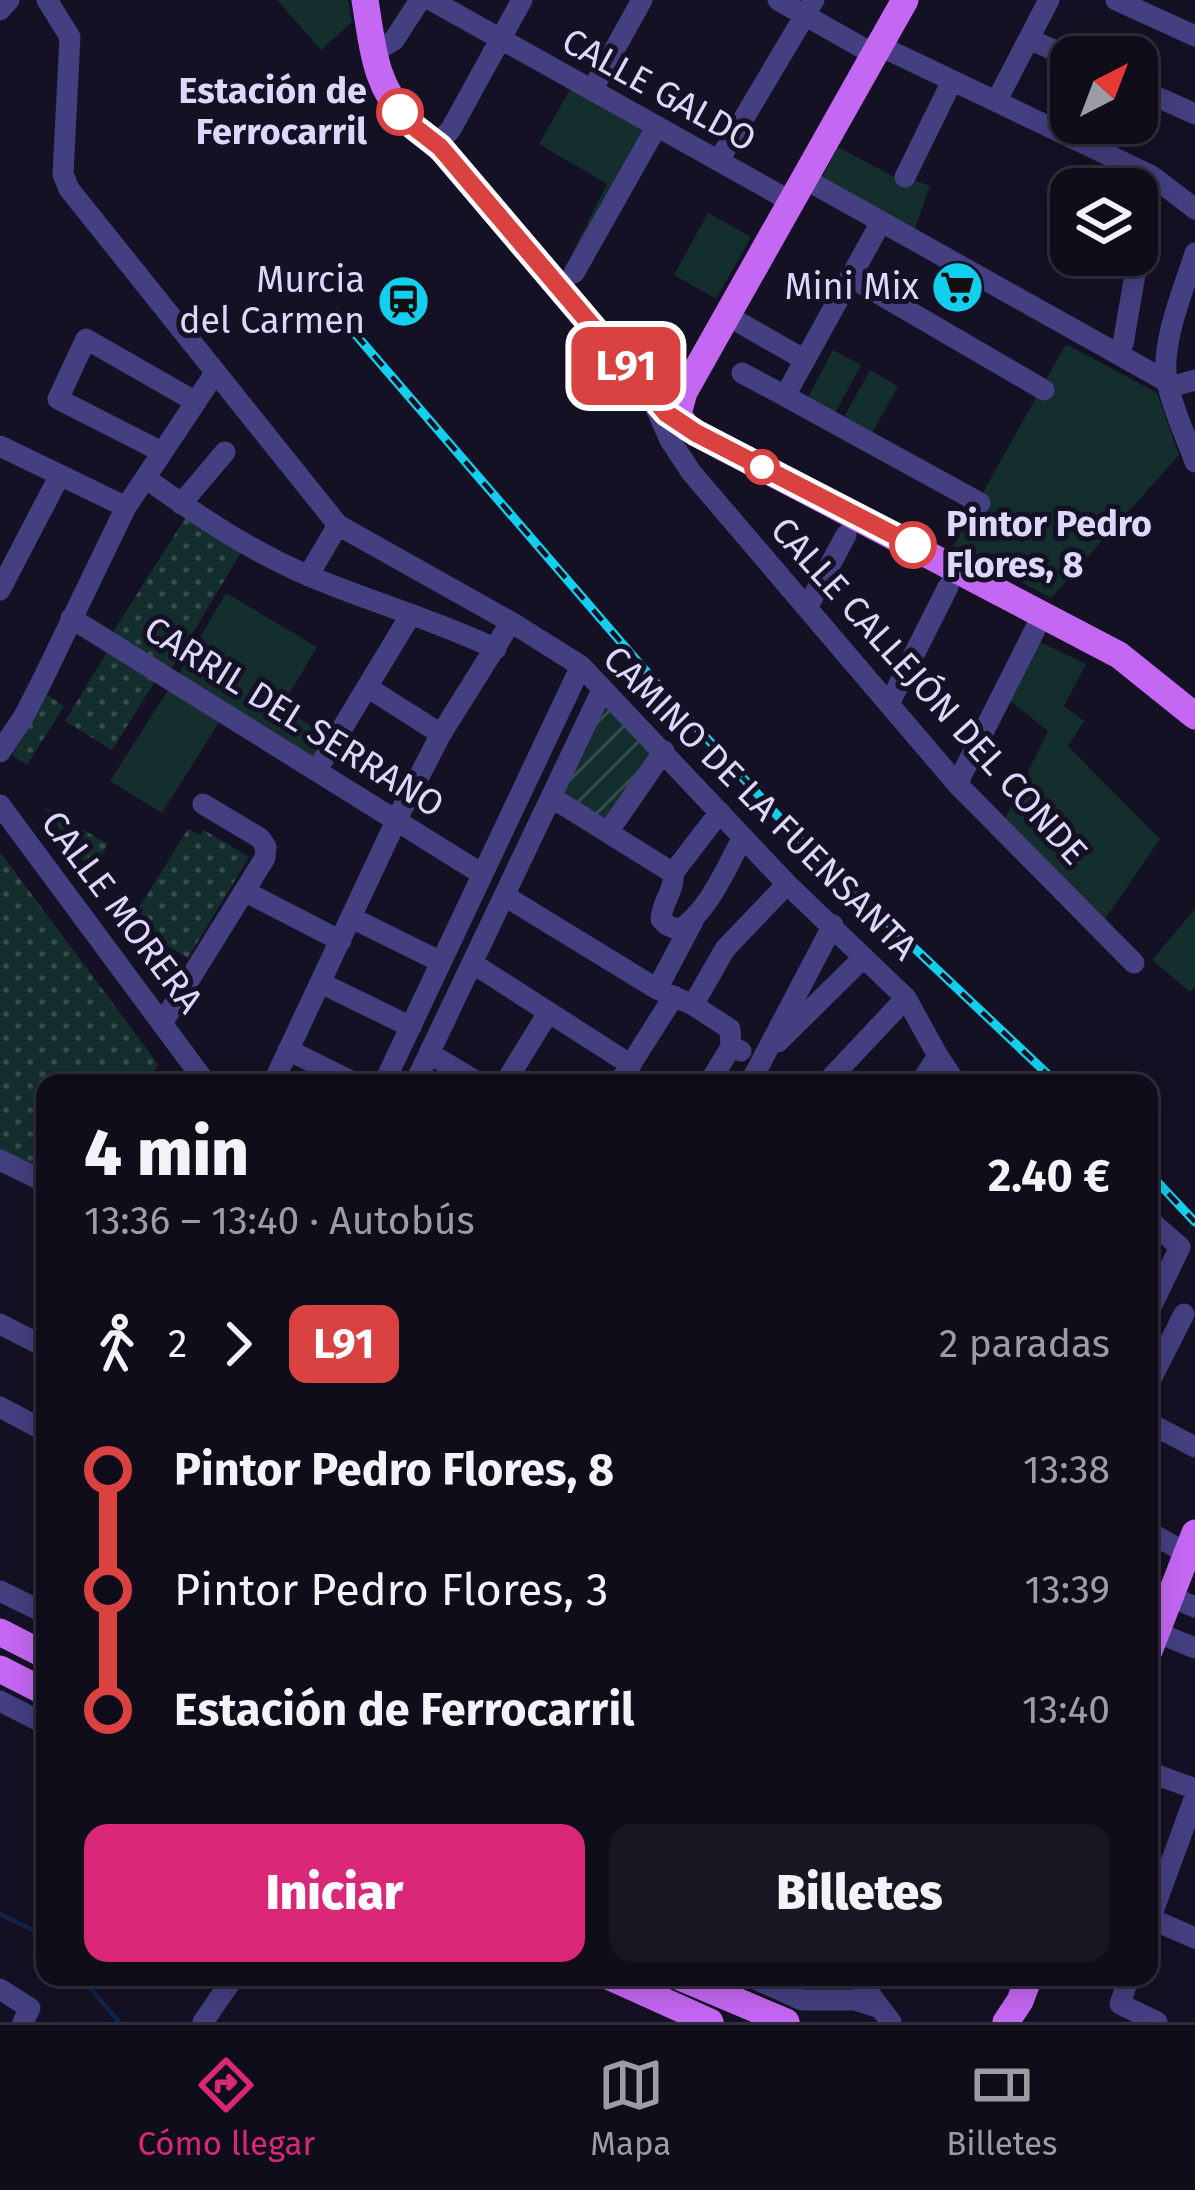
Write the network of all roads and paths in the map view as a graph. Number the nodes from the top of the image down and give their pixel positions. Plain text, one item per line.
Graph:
1 (9, 0) edge
2 (47, 0) edge
3 (365, 0) edge
4 (420, 0) edge
5 (431, 0) edge
6 (522, 0) edge
7 (641, 0) edge
8 (778, 0) edge
9 (905, 0) edge
10 (1049, 0) edge
11 (1117, 0) edge
12 (810, 8) edge
13 (0, 10) edge
14 (1195, 36) edge
15 (500, 39) junction
16 (1029, 39) junction
17 (1050, 48) edge
18 (878, 51) junction
19 (374, 52) junction
20 (952, 81) junction
21 (592, 89) junction
22 (1158, 97) edge
23 (997, 100) junction
24 (1195, 114) edge
25 (656, 126) junction
26 (437, 144) junction
27 (719, 160) junction
28 (1136, 168) edge
29 (905, 177) dead end
30 (1158, 181) edge
31 (798, 190) junction
32 (1195, 209) edge
33 (881, 222) junction
34 (1195, 253) edge
35 (574, 273) dead end
36 (1135, 276) edge
37 (850, 277) junction
38 (728, 316) junction
39 (1123, 344) dead end
40 (805, 360) junction
41 (215, 373) junction
42 (742, 374) dead end
43 (1195, 380) edge
44 (1166, 381) junction
45 (690, 382) junction
46 (1044, 390) dead end
47 (649, 393) junction
48 (785, 396) junction
49 (196, 402) junction
50 (676, 429) junction
51 (0, 446) edge
52 (162, 452) junction
53 (225, 452) dead end
54 (1195, 462) edge
55 (60, 475) junction
56 (146, 479) junction
57 (980, 502) dead end
58 (182, 504) junction
59 (126, 507) junction
60 (338, 524) junction
61 (846, 536) dead end
62 (308, 576) junction
63 (948, 587) dead end
64 (0, 590) edge
65 (807, 608) junction
66 (1043, 614) junction
67 (410, 616) junction
68 (70, 618) junction
69 (511, 622) junction
70 (496, 649) junction
71 (581, 666) junction
72 (602, 690) junction
73 (365, 691) junction
74 (889, 704) junction
75 (1195, 716) edge
76 (441, 734) junction
77 (664, 751) junction
78 (0, 752) edge
79 (317, 770) junction
80 (957, 784) junction
81 (520, 794) junction
82 (549, 802) junction
83 (203, 804) dead end
84 (0, 805) edge
85 (720, 812) junction
86 (397, 819) junction
87 (608, 832) junction
88 (742, 837) junction
89 (673, 873) junction
90 (482, 874) junction
91 (787, 884) junction
92 (244, 891) junction
93 (505, 896) junction
94 (352, 918) junction
95 (693, 920) junction
96 (833, 926) junction
97 (340, 941) junction
98 (863, 958) junction
99 (441, 962) junction
100 (472, 963) junction
101 (1134, 963) dead end
102 (321, 983) junction
103 (674, 996) junction
104 (907, 998) junction
105 (548, 1013) junction
106 (163, 1022) junction
107 (411, 1027) junction
108 (730, 1047) junction
109 (288, 1050) junction
110 (429, 1053) junction
111 (938, 1056) junction
112 (760, 1060) junction
113 (201, 1074) edge
114 (277, 1074) edge
115 (337, 1074) edge
116 (388, 1074) edge
117 (418, 1074) edge
118 (464, 1074) edge
119 (511, 1074) edge
120 (625, 1074) edge
121 (714, 1074) edge
122 (754, 1074) edge
123 (835, 1074) edge
124 (926, 1074) edge
125 (950, 1074) edge
126 (0, 1160) edge
127 (36, 1178) edge
128 (1158, 1228) edge
129 (1158, 1290) edge
130 (1158, 1307) edge
131 (1190, 1316) edge
132 (0, 1324) edge
133 (36, 1342) edge
134 (1158, 1368) edge
135 (0, 1407) edge
136 (36, 1426) edge
137 (1158, 1428) edge
138 (1195, 1447) edge
139 (1158, 1535) edge
140 (1192, 1548) edge
141 (0, 1591) edge
142 (1170, 1600) edge
143 (36, 1609) edge
144 (0, 1632) edge
145 (1158, 1642) edge
146 (1195, 1648) edge
147 (36, 1650) edge
148 (0, 1669) edge
149 (36, 1687) edge
150 (0, 1701) edge
151 (36, 1719) edge
152 (1158, 1776) edge
153 (1195, 1793) edge
154 (1185, 1857) edge
155 (1158, 1904) edge
156 (1158, 1923) edge
157 (1195, 1938) edge
158 (1, 1978) edge
159 (228, 1986) edge
160 (630, 1986) edge
161 (701, 1986) edge
162 (769, 1986) edge
163 (833, 1986) edge
164 (864, 1986) edge
165 (1126, 1986) edge
166 (820, 1999) junction
167 (886, 2015) edge
168 (23, 2022) edge
169 (202, 2022) edge
170 (710, 2022) edge
171 (786, 2022) edge
172 (1157, 2022) edge

1 - 13 street
2 - 41 street, CAMINO DE LA FUENSANTA
3 - 19 main road
4 - 19 street
5 - 15 street, CALLE GALDO
6 - 15 street
7 - 21 street
8 - 12 street
9 - 18 main road
10 - 16 street
11 - 14 street
12 - 18 street
12 - 27 street
15 - 21 street, CALLE GALDO
15 - 26 street
16 - 17 street
16 - 23 street
18 - 20 street
18 - 31 main road
19 - 26 main road
20 - 23 street
20 - 29 street
21 - 25 street, CALLE GALDO
22 - 24 street
23 - 28 street
25 - 27 street, CALLE GALDO
25 - 35 street
26 - 47 main road
27 - 31 street, CALLE GALDO
30 - 32 street
31 - 33 street, CALLE GALDO
31 - 38 main road
33 - 37 street
33 - 44 street, CALLE GALDO
34 - 44 street
36 - 39 street
37 - 40 street
37 - 46 street
38 - 40 street
38 - 45 main road
40 - 48 street
41 - 49 street
41 - 60 street, CAMINO DE LA FUENSANTA
42 - 48 street
43 - 44 street
44 - 54 street
45 - 47 main road
45 - 50 main road
47 - 50 main road
48 - 57 street
49 - 52 street
49 - 52 street
50 - 65 street, CALLE CALLEJÓN DEL CONDE
50 - 66 main road
51 - 55 street
52 - 56 street
53 - 58 street
55 - 59 street
55 - 64 street
56 - 58 street
56 - 59 street
58 - 62 street
59 - 68 street
60 - 62 street
60 - 69 street, CAMINO DE LA FUENSANTA
61 - 65 street
62 - 67 street
63 - 74 street
65 - 74 street, CALLE CALLEJÓN DEL CONDE
66 - 75 main road
66 - 80 street
67 - 70 street
67 - 73 street
68 - 78 street
68 - 79 street, CARRIL DEL SERRANO
69 - 70 street
69 - 71 street, CAMINO DE LA FUENSANTA
70 - 76 street
71 - 72 street, CAMINO DE LA FUENSANTA
71 - 81 street
72 - 77 street, CAMINO DE LA FUENSANTA
72 - 82 street
73 - 76 street
73 - 79 street
74 - 80 street, CALLE CALLEJÓN DEL CONDE
76 - 86 street
77 - 85 street, CAMINO DE LA FUENSANTA
77 - 87 street
79 - 86 street, CARRIL DEL SERRANO
80 - 101 street, CALLE CALLEJÓN DEL CONDE
81 - 82 street
81 - 90 street
82 - 87 street
82 - 93 street
83 - 92 street
84 - 106 street, CALLE MORERA
85 - 88 street, CAMINO DE LA FUENSANTA
85 - 89 street
86 - 90 street, CARRIL DEL SERRANO
86 - 94 street
87 - 89 street
88 - 91 street, CAMINO DE LA FUENSANTA
88 - 95 street
89 - 95 street
90 - 99 street
91 - 96 street, CAMINO DE LA FUENSANTA
91 - 103 street
92 - 97 street
92 - 106 street
93 - 100 street
93 - 103 street
94 - 97 street
94 - 99 street
95 - 103 street
96 - 98 street, CAMINO DE LA FUENSANTA
96 - 112 street
97 - 102 street
98 - 104 street, CAMINO DE LA FUENSANTA
98 - 112 street
99 - 107 street
100 - 105 street
100 - 110 street
102 - 107 street
102 - 109 street
103 - 108 street
103 - 120 street
104 - 111 street, CAMINO DE LA FUENSANTA
104 - 123 street
105 - 119 street
105 - 120 street
106 - 113 street, CALLE MORERA
107 - 116 street
108 - 112 street
108 - 121 street
109 - 114 street
109 - 115 street
110 - 117 street
110 - 118 street
111 - 124 street
111 - 125 street, CAMINO DE LA FUENSANTA
112 - 122 street
126 - 127 street
128 - 129 street
130 - 131 street
131 - 134 street
132 - 133 street
135 - 136 street
137 - 138 street
139 - 140 street
140 - 142 main road
141 - 143 street
144 - 147 main road
145 - 146 street
148 - 149 main road
150 - 151 street
152 - 153 street
153 - 154 street
154 - 155 street
156 - 157 street
158 - 168 street
159 - 169 street
160 - 170 main road
161 - 171 main road
162 - 166 street
163 - 166 street
164 - 167 street
165 - 172 street
166 - 167 street

